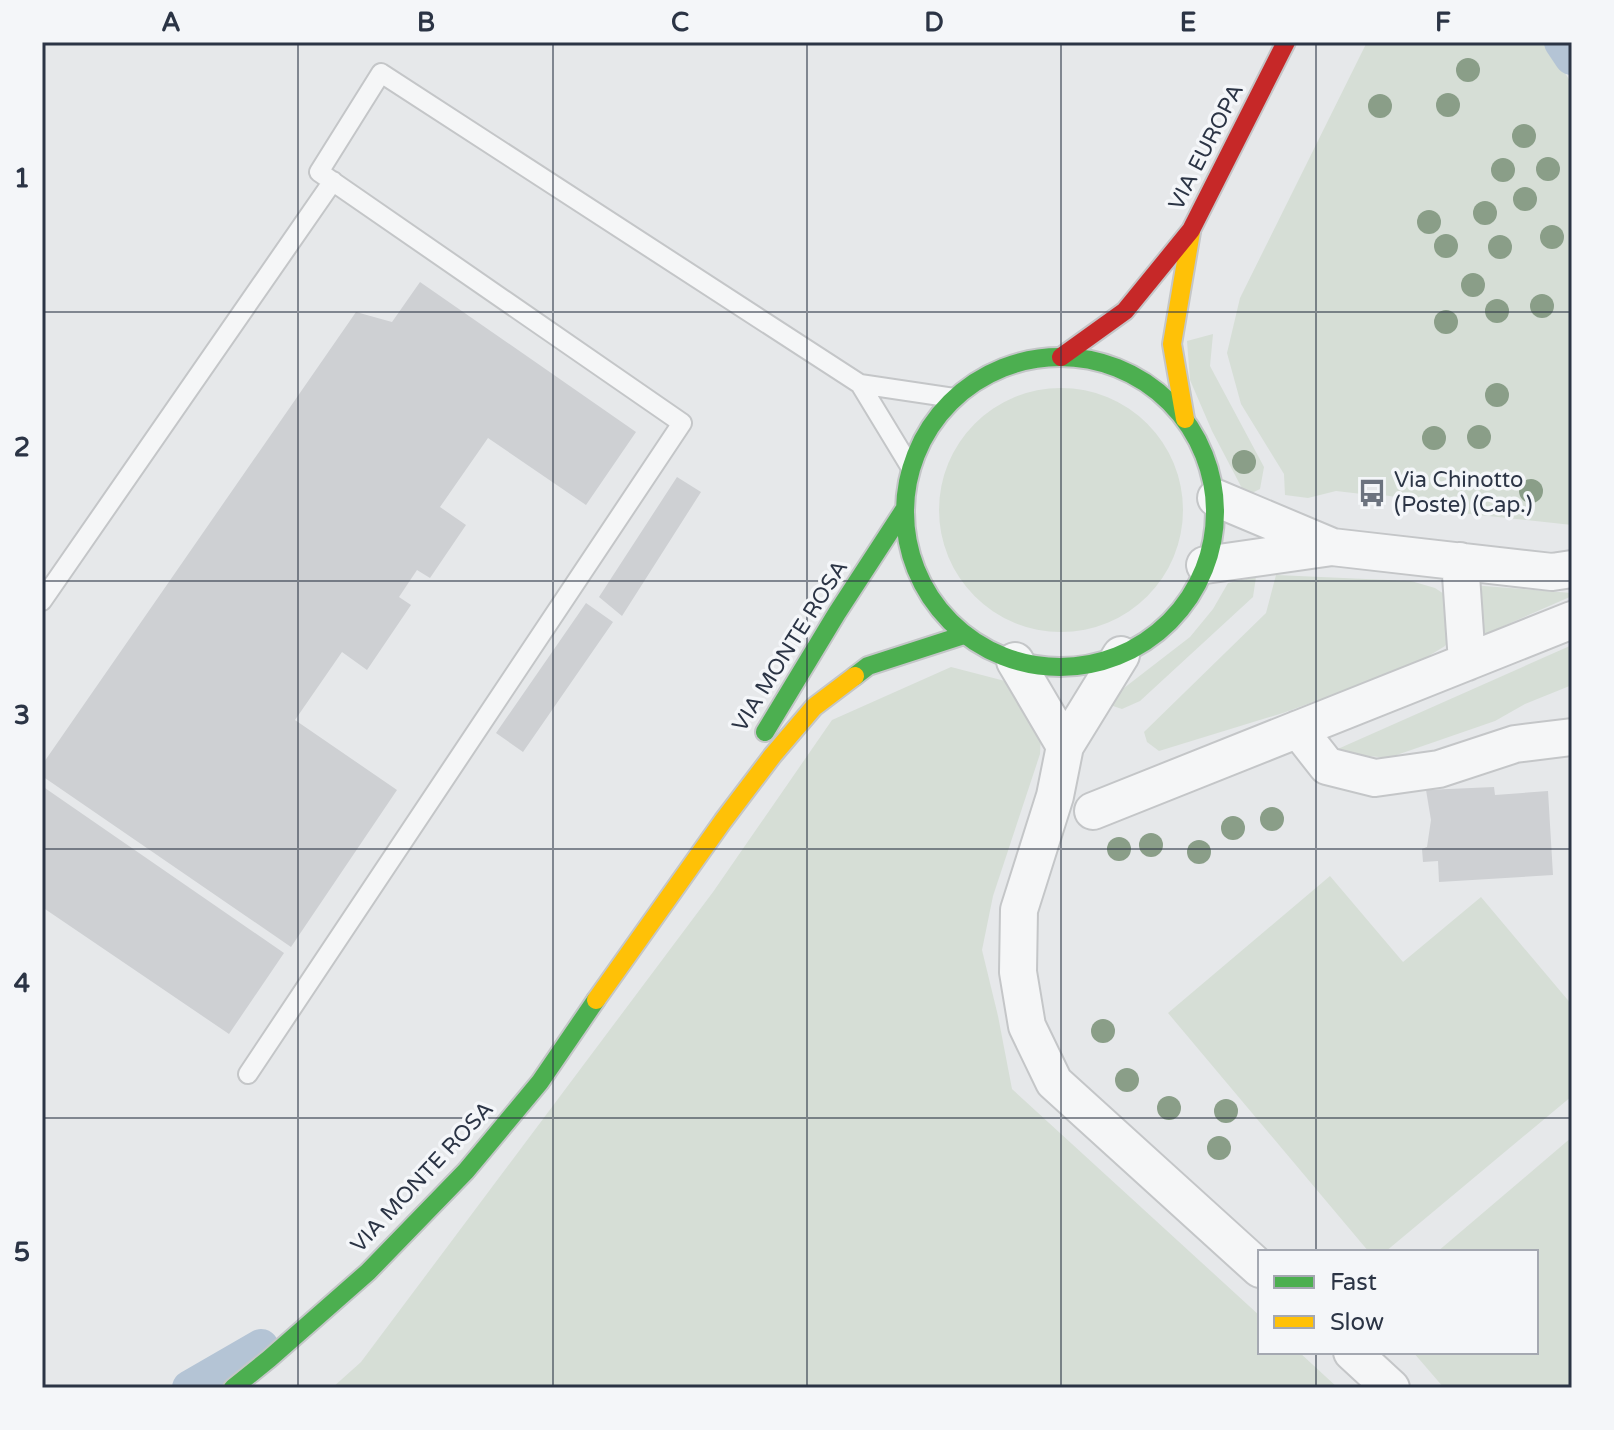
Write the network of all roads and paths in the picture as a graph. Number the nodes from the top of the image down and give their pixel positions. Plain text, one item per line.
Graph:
1 (1286, 42) edge
2 (333, 181) junction
3 (1191, 230) junction
4 (1061, 357) junction
5 (860, 384) junction
6 (954, 398) junction
7 (1185, 419) junction
8 (911, 468) junction
9 (1216, 498) junction
10 (904, 510) junction
11 (1332, 547) junction
12 (1460, 561) junction
13 (1205, 565) junction
14 (1572, 569) edge
15 (42, 601) edge
16 (1572, 620) edge
17 (964, 635) junction
18 (1121, 655) junction
19 (1015, 661) junction
20 (1467, 662) junction
21 (1298, 729) junction
22 (1572, 737) edge
23 (1065, 746) junction
24 (1093, 811) dead end
25 (616, 972) junction
26 (248, 1074) dead end
27 (1258, 1267) edge
28 (1354, 1354) edge
29 (233, 1388) edge
30 (1391, 1388) edge

1 - 3 main road, VIA EUROPA
2 - 5 lane
2 - 15 lane
2 - 26 lane
3 - 4 main road, VIA EUROPA
3 - 7 main road, VIA EUROPA
4 - 6 main road
4 - 7 main road
5 - 6 lane
5 - 8 lane
6 - 8 main road
7 - 9 main road
8 - 10 main road
9 - 11 street
9 - 13 main road
10 - 17 main road
10 - 25 main road, VIA MONTE ROSA
11 - 12 street
11 - 13 street
12 - 14 street
12 - 20 street
13 - 18 main road
16 - 20 street
17 - 19 main road
17 - 25 main road, VIA MONTE ROSA
18 - 19 main road
18 - 23 street
19 - 23 street
20 - 21 street
21 - 22 street
21 - 24 street
23 - 27 street
25 - 29 main road, VIA MONTE ROSA
28 - 30 street

